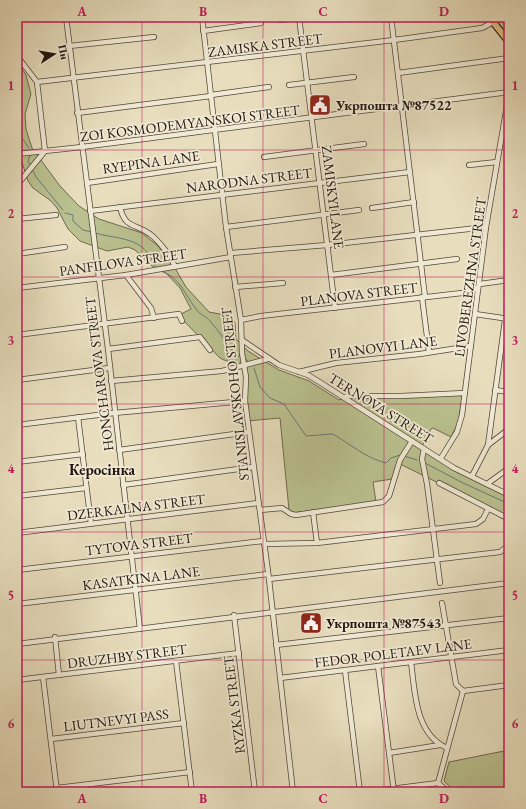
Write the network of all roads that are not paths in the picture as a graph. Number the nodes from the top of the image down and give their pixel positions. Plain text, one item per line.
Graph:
1 (66, 17) edge
2 (202, 17) edge
3 (301, 17) edge
4 (391, 17) edge
5 (279, 20) dead end
6 (491, 20) edge
7 (261, 23) dead end
8 (203, 31) junction
9 (154, 37) dead end
10 (394, 40) junction
11 (509, 42) edge
12 (69, 46) junction
13 (304, 51) junction
14 (17, 56) edge
15 (509, 58) edge
16 (207, 63) junction
17 (398, 73) junction
18 (354, 77) dead end
19 (73, 79) junction
20 (37, 82) junction
21 (308, 83) junction
22 (289, 85) dead end
23 (269, 87) dead end
24 (509, 93) edge
25 (211, 96) junction
26 (402, 106) junction
27 (77, 113) junction
28 (312, 118) junction
29 (215, 130) junction
30 (364, 144) dead end
31 (82, 147) junction
32 (316, 150) junction
33 (45, 151) junction
34 (17, 154) edge
35 (264, 157) dead end
36 (498, 162) junction
37 (218, 164) junction
38 (469, 165) dead end
39 (410, 172) junction
40 (320, 182) junction
41 (87, 183) junction
42 (17, 185) edge
43 (222, 194) junction
44 (414, 202) junction
45 (120, 207) junction
46 (372, 208) dead end
47 (359, 210) dead end
48 (90, 211) junction
49 (56, 214) dead end
50 (324, 215) junction
51 (17, 219) edge
52 (226, 227) junction
53 (486, 227) junction
54 (417, 234) junction
55 (328, 245) junction
56 (66, 247) dead end
57 (17, 254) edge
58 (231, 255) junction
59 (457, 259) dead end
60 (421, 264) junction
61 (175, 267) junction
62 (126, 275) junction
63 (331, 275) junction
64 (98, 277) junction
65 (509, 280) edge
66 (283, 283) dead end
67 (479, 286) junction
68 (235, 287) junction
69 (17, 288) edge
70 (424, 297) junction
71 (335, 308) junction
72 (475, 314) junction
73 (154, 318) junction
74 (507, 319) edge
75 (242, 320) junction
76 (182, 321) dead end
77 (104, 324) junction
78 (17, 335) edge
79 (242, 340) junction
80 (471, 346) junction
81 (108, 349) junction
82 (210, 350) dead end
83 (429, 352) junction
84 (268, 359) junction
85 (244, 366) junction
86 (109, 368) junction
87 (299, 372) junction
88 (17, 380) edge
89 (111, 381) junction
90 (495, 390) junction
91 (509, 392) edge
92 (465, 393) junction
93 (345, 398) junction
94 (245, 401) junction
95 (114, 413) junction
96 (78, 417) junction
97 (17, 425) edge
98 (509, 429) edge
99 (249, 432) junction
100 (412, 441) junction
101 (488, 445) junction
102 (424, 449) junction
103 (119, 450) junction
104 (82, 454) junction
105 (441, 458) junction
106 (17, 462) edge
107 (253, 467) junction
108 (509, 468) edge
109 (472, 476) junction
110 (439, 483) dead end
111 (487, 484) junction
112 (123, 485) junction
113 (86, 488) junction
114 (509, 495) edge
115 (17, 496) edge
116 (258, 503) junction
117 (488, 509) junction
118 (260, 510) junction
119 (313, 512) junction
120 (509, 519) edge
121 (126, 520) junction
122 (91, 524) junction
123 (433, 529) junction
124 (17, 533) edge
125 (264, 542) junction
126 (317, 543) junction
127 (509, 546) edge
128 (131, 555) junction
129 (437, 560) junction
130 (17, 570) edge
131 (268, 576) junction
132 (440, 583) dead end
133 (509, 583) edge
134 (135, 590) junction
135 (442, 603) dead end
136 (17, 604) edge
137 (272, 612) junction
138 (234, 617) junction
139 (509, 618) edge
140 (445, 626) junction
141 (140, 628) junction
142 (55, 638) junction
143 (17, 643) edge
144 (276, 645) junction
145 (509, 650) edge
146 (239, 653) junction
147 (451, 657) junction
148 (176, 661) junction
149 (411, 662) junction
150 (378, 666) junction
151 (345, 670) junction
152 (59, 675) junction
153 (43, 677) junction
154 (280, 678) junction
155 (17, 680) edge
156 (509, 685) edge
157 (463, 691) junction
158 (184, 723) junction
159 (51, 739) junction
160 (440, 746) junction
161 (447, 748) junction
162 (389, 753) junction
163 (190, 772) junction
164 (438, 783) junction
165 (57, 790) edge
166 (393, 790) edge
167 (192, 792) edge
168 (255, 792) edge
169 (293, 792) edge
170 (360, 792) edge
171 (366, 792) edge
172 (448, 792) edge

1 - 12 street, HONCHAROVA STREET
2 - 8 street, STANISLAVSKOHO STREET
3 - 5 street
3 - 13 street, ZAMISKYI LANE
4 - 10 street
6 - 10 street, ZAMISKA STREET
6 - 11 highway
7 - 8 street
8 - 16 street, STANISLAVSKOHO STREET
9 - 12 street
10 - 13 street, ZAMISKA STREET
10 - 17 street
12 - 19 street, HONCHAROVA STREET
13 - 16 street, ZAMISKA STREET
13 - 21 street, ZAMISKYI LANE
14 - 20 street
15 - 17 street
16 - 19 street, ZAMISKA STREET
16 - 25 street, STANISLAVSKOHO STREET
17 - 26 street
18 - 21 street
19 - 20 street, ZAMISKA STREET
19 - 27 street, HONCHAROVA STREET
20 - 33 street
21 - 22 street
21 - 28 street, ZAMISKYI LANE
23 - 25 street
24 - 26 street, ZOI KOSMODEMYANSKOI STREET
24 - 36 street, LIVOBEREZHNA STREET
25 - 27 street
25 - 29 street, STANISLAVSKOHO STREET
26 - 28 street, ZOI KOSMODEMYANSKOI STREET
26 - 39 street
27 - 31 street, HONCHAROVA STREET
28 - 29 street, ZOI KOSMODEMYANSKOI STREET
28 - 32 street, ZAMISKYI LANE
29 - 31 street, ZOI KOSMODEMYANSKOI STREET
29 - 37 street, STANISLAVSKOHO STREET
30 - 32 street
31 - 33 street, ZOI KOSMODEMYANSKOI STREET
31 - 41 street, HONCHAROVA STREET
32 - 35 street
32 - 40 street, ZAMISKYI LANE
33 - 34 street, ZOI KOSMODEMYANSKOI STREET
33 - 42 street
36 - 38 street
36 - 53 street, LIVOBEREZHNA STREET
37 - 41 street, RYEPINA LANE
37 - 43 street, STANISLAVSKOHO STREET
39 - 40 street, NARODNA STREET
39 - 44 street
40 - 43 street, NARODNA STREET
40 - 50 street, ZAMISKYI LANE
41 - 48 street, HONCHAROVA STREET
43 - 45 street, NARODNA STREET
43 - 52 street, STANISLAVSKOHO STREET
44 - 46 street
44 - 54 street
45 - 48 street, NARODNA STREET
45 - 61 street
47 - 50 street
48 - 64 street, HONCHAROVA STREET
49 - 51 street
50 - 52 street
50 - 55 street, ZAMISKYI LANE
52 - 58 street, STANISLAVSKOHO STREET
53 - 54 street, PANFILOVA STREET
53 - 67 street, LIVOBEREZHNA STREET
54 - 55 street, PANFILOVA STREET
54 - 60 street
55 - 58 street, PANFILOVA STREET
55 - 63 street, ZAMISKYI LANE
56 - 57 street
58 - 61 street, PANFILOVA STREET
58 - 68 street, STANISLAVSKOHO STREET
59 - 60 street
60 - 63 street
60 - 70 street
61 - 62 street, PANFILOVA STREET
62 - 64 street, PANFILOVA STREET
62 - 73 street
63 - 71 street, ZAMISKYI LANE
64 - 69 street, PANFILOVA STREET
64 - 77 street, HONCHAROVA STREET
65 - 67 street, PLANOVA STREET
66 - 68 street
67 - 70 street, PLANOVA STREET
67 - 72 street, LIVOBEREZHNA STREET
68 - 75 street, STANISLAVSKOHO STREET
70 - 71 street, PLANOVA STREET
70 - 83 street
71 - 75 street, PLANOVA STREET
72 - 74 street
72 - 80 street, LIVOBEREZHNA STREET
73 - 76 street
73 - 77 street
74 - 90 street
75 - 79 street, STANISLAVSKOHO STREET
77 - 78 street
77 - 81 street, HONCHAROVA STREET
79 - 84 street, TERNOVA STREET
79 - 85 street, STANISLAVSKOHO STREET
80 - 83 street, PLANOVYI LANE
80 - 92 street, LIVOBEREZHNA STREET
81 - 82 street
81 - 86 street, HONCHAROVA STREET
83 - 87 street, PLANOVYI LANE
84 - 85 street
84 - 87 street, TERNOVA STREET
85 - 89 street
85 - 94 street, STANISLAVSKOHO STREET
86 - 88 street
86 - 89 street, HONCHAROVA STREET
87 - 93 street, TERNOVA STREET
89 - 95 street, HONCHAROVA STREET
90 - 91 street
90 - 101 street
92 - 93 street
92 - 105 street, LIVOBEREZHNA STREET
93 - 100 street, TERNOVA STREET
94 - 95 street
94 - 99 street, STANISLAVSKOHO STREET
95 - 96 street
95 - 103 street, HONCHAROVA STREET
96 - 97 street
96 - 104 street
98 - 101 street
99 - 103 street
99 - 107 street, STANISLAVSKOHO STREET
100 - 102 street, TERNOVA STREET
100 - 119 street
101 - 109 street
102 - 105 street, TERNOVA STREET
102 - 123 street
103 - 112 street, HONCHAROVA STREET
104 - 106 street
104 - 113 street
105 - 109 street, TERNOVA STREET
107 - 112 street
107 - 116 street, STANISLAVSKOHO STREET
108 - 111 street
109 - 111 street, TERNOVA STREET
110 - 117 street
111 - 114 street, TERNOVA STREET
112 - 121 street, HONCHAROVA STREET
113 - 115 street
113 - 122 street
116 - 118 street, STANISLAVSKOHO STREET
116 - 121 street, DZERKALNA STREET
117 - 120 street
117 - 123 street, TYTOVA STREET
118 - 119 street
118 - 125 street, STANISLAVSKOHO STREET
119 - 126 street
121 - 122 street, DZERKALNA STREET
121 - 128 street, HONCHAROVA STREET
122 - 124 street, DZERKALNA STREET
123 - 126 street, TYTOVA STREET
123 - 129 street
125 - 126 street, TYTOVA STREET
125 - 128 street, TYTOVA STREET
125 - 131 street, STANISLAVSKOHO STREET
127 - 129 street, KASATKINA LANE
128 - 130 street, TYTOVA STREET
128 - 134 street, HONCHAROVA STREET
129 - 131 street, KASATKINA LANE
129 - 132 street
131 - 134 street, KASATKINA LANE
131 - 137 street, STANISLAVSKOHO STREET
133 - 137 street
134 - 136 street, KASATKINA LANE
134 - 141 street, HONCHAROVA STREET
135 - 140 street
137 - 138 street
137 - 144 street, STANISLAVSKOHO STREET
138 - 141 street
138 - 146 street, RYZKA STREET
139 - 140 street
140 - 144 street
140 - 147 street
141 - 142 street
142 - 143 street
142 - 152 street
144 - 154 street, STANISLAVSKOHO STREET
145 - 147 street, FEDOR POLETAEV LANE
146 - 148 street, DRUZHBY STREET
146 - 168 street, RYZKA STREET
147 - 149 street, FEDOR POLETAEV LANE
147 - 157 street
148 - 152 street, DRUZHBY STREET
148 - 158 street
149 - 150 street, FEDOR POLETAEV LANE
149 - 160 street
150 - 151 street, FEDOR POLETAEV LANE
150 - 162 street
151 - 154 street, FEDOR POLETAEV LANE
151 - 170 street
152 - 153 street, DRUZHBY STREET
153 - 155 street, DRUZHBY STREET
153 - 159 street
154 - 169 street, STANISLAVSKOHO STREET
156 - 157 street
157 - 161 street
158 - 159 street, LIUTNEVYI PASS
158 - 163 street
159 - 165 street
160 - 161 street
160 - 162 street
161 - 164 street
162 - 166 street
163 - 165 street
163 - 167 street
164 - 166 street
164 - 172 street
166 - 171 street

